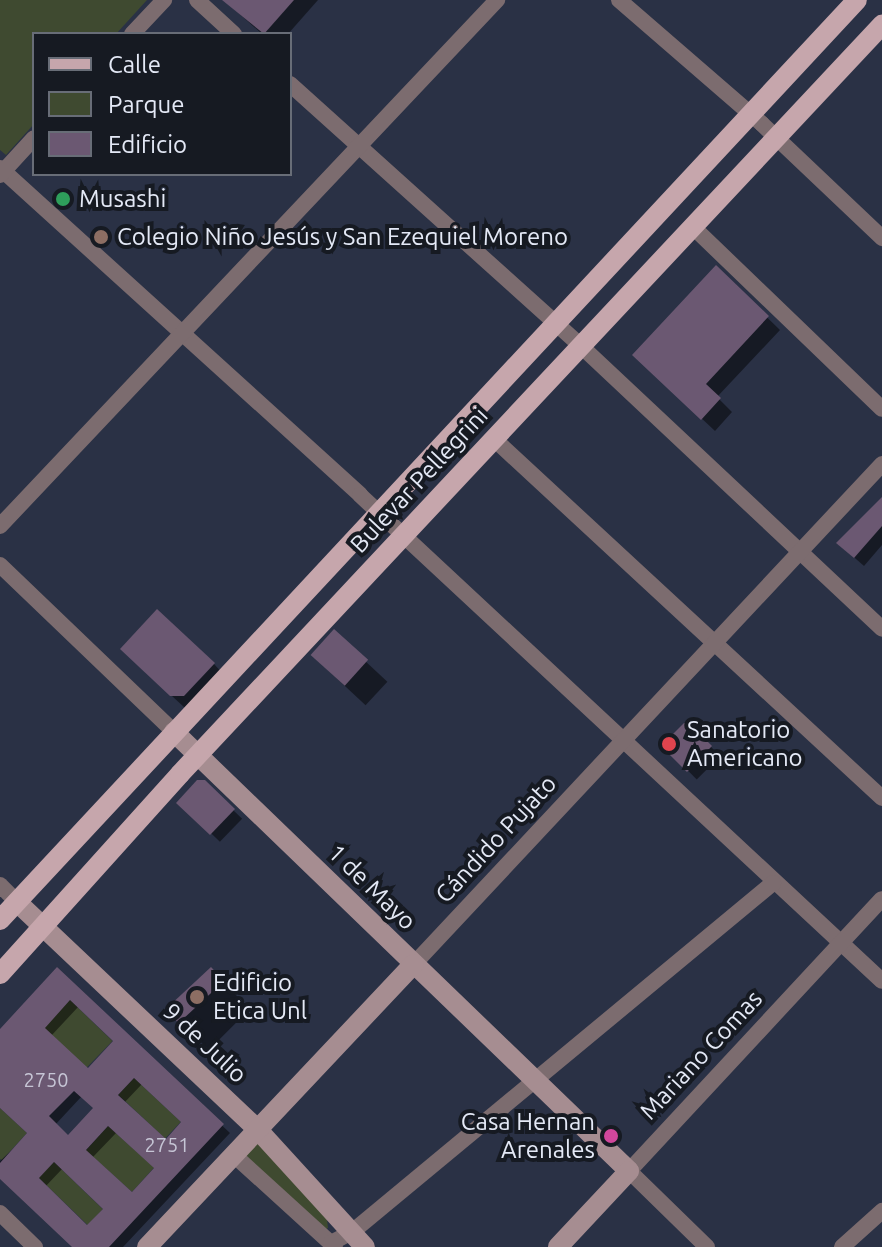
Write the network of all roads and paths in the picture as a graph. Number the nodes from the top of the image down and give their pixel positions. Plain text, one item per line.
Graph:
1 (164, 0) edge
2 (197, 0) edge
3 (497, 0) edge
4 (619, 0) edge
5 (857, 0) edge
6 (882, 25) edge
7 (134, 32) edge
8 (232, 32) edge
9 (292, 86) edge
10 (751, 115) junction
11 (776, 137) junction
12 (32, 140) edge
13 (359, 148) junction
14 (1, 171) edge
15 (693, 227) junction
16 (882, 238) edge
17 (555, 323) junction
18 (182, 333) junction
19 (581, 346) junction
20 (882, 409) edge
21 (493, 438) junction
22 (882, 464) edge
23 (380, 514) junction
24 (0, 526) edge
25 (402, 536) junction
26 (801, 554) junction
27 (0, 565) edge
28 (882, 629) edge
29 (716, 644) junction
30 (174, 732) junction
31 (623, 742) junction
32 (199, 755) junction
33 (882, 798) edge
34 (773, 883) junction
35 (0, 885) edge
36 (882, 899) edge
37 (17, 902) junction
38 (0, 920) edge
39 (44, 928) junction
40 (840, 943) junction
41 (414, 964) junction
42 (0, 974) edge
43 (882, 981) edge
44 (536, 1080) junction
45 (259, 1131) junction
46 (235, 1156) junction
47 (629, 1171) junction
48 (882, 1211) edge
49 (0, 1213) edge
50 (358, 1240) edge
51 (333, 1245) edge
52 (35, 1247) edge
53 (147, 1247) edge
54 (558, 1247) edge
55 (707, 1247) edge
56 (842, 1247) edge

1 - 7 street
2 - 8 street
3 - 13 street
4 - 10 street
5 - 10 main road, Bulevar Pellegrini
6 - 11 main road, Bulevar Pellegrini
9 - 13 street
10 - 11 street
10 - 17 main road, Bulevar Pellegrini
11 - 15 main road, Bulevar Pellegrini
11 - 16 street
12 - 14 street
13 - 17 street
13 - 18 street
14 - 18 street
15 - 19 main road, Bulevar Pellegrini
15 - 20 street
17 - 19 street
17 - 23 main road, Bulevar Pellegrini
18 - 23 street
18 - 24 street
19 - 21 main road, Bulevar Pellegrini
19 - 26 street
21 - 25 main road, Bulevar Pellegrini
21 - 29 street
22 - 26 street, Cándido Pujato
23 - 25 street
23 - 30 main road, Bulevar Pellegrini
25 - 31 street
25 - 32 main road, Bulevar Pellegrini
26 - 28 street
26 - 29 street, Cándido Pujato
27 - 30 street, 1 de Mayo
29 - 31 street, Cándido Pujato
29 - 33 street
30 - 32 main road, 1 de Mayo
30 - 37 main road, Bulevar Pellegrini
31 - 34 street
31 - 41 street, Cándido Pujato
32 - 39 main road, Bulevar Pellegrini
32 - 41 main road, 1 de Mayo
34 - 40 street
34 - 44 street
35 - 37 street, 9 de Julio
36 - 40 street, Mariano Comas
37 - 38 main road, Bulevar Pellegrini
37 - 39 main road, 9 de Julio
39 - 42 main road, Bulevar Pellegrini
39 - 45 main road, 9 de Julio
40 - 43 street
40 - 47 street, Mariano Comas
41 - 44 main road, 1 de Mayo
41 - 45 main road, Cándido Pujato
44 - 47 main road, 1 de Mayo
44 - 50 street
45 - 46 main road, Cándido Pujato
45 - 50 main road, 9 de Julio
46 - 51 street
46 - 53 main road, Cándido Pujato
47 - 54 main road, Mariano Comas
47 - 55 street, 1 de Mayo
48 - 56 street
49 - 52 street
50 - 51 street

